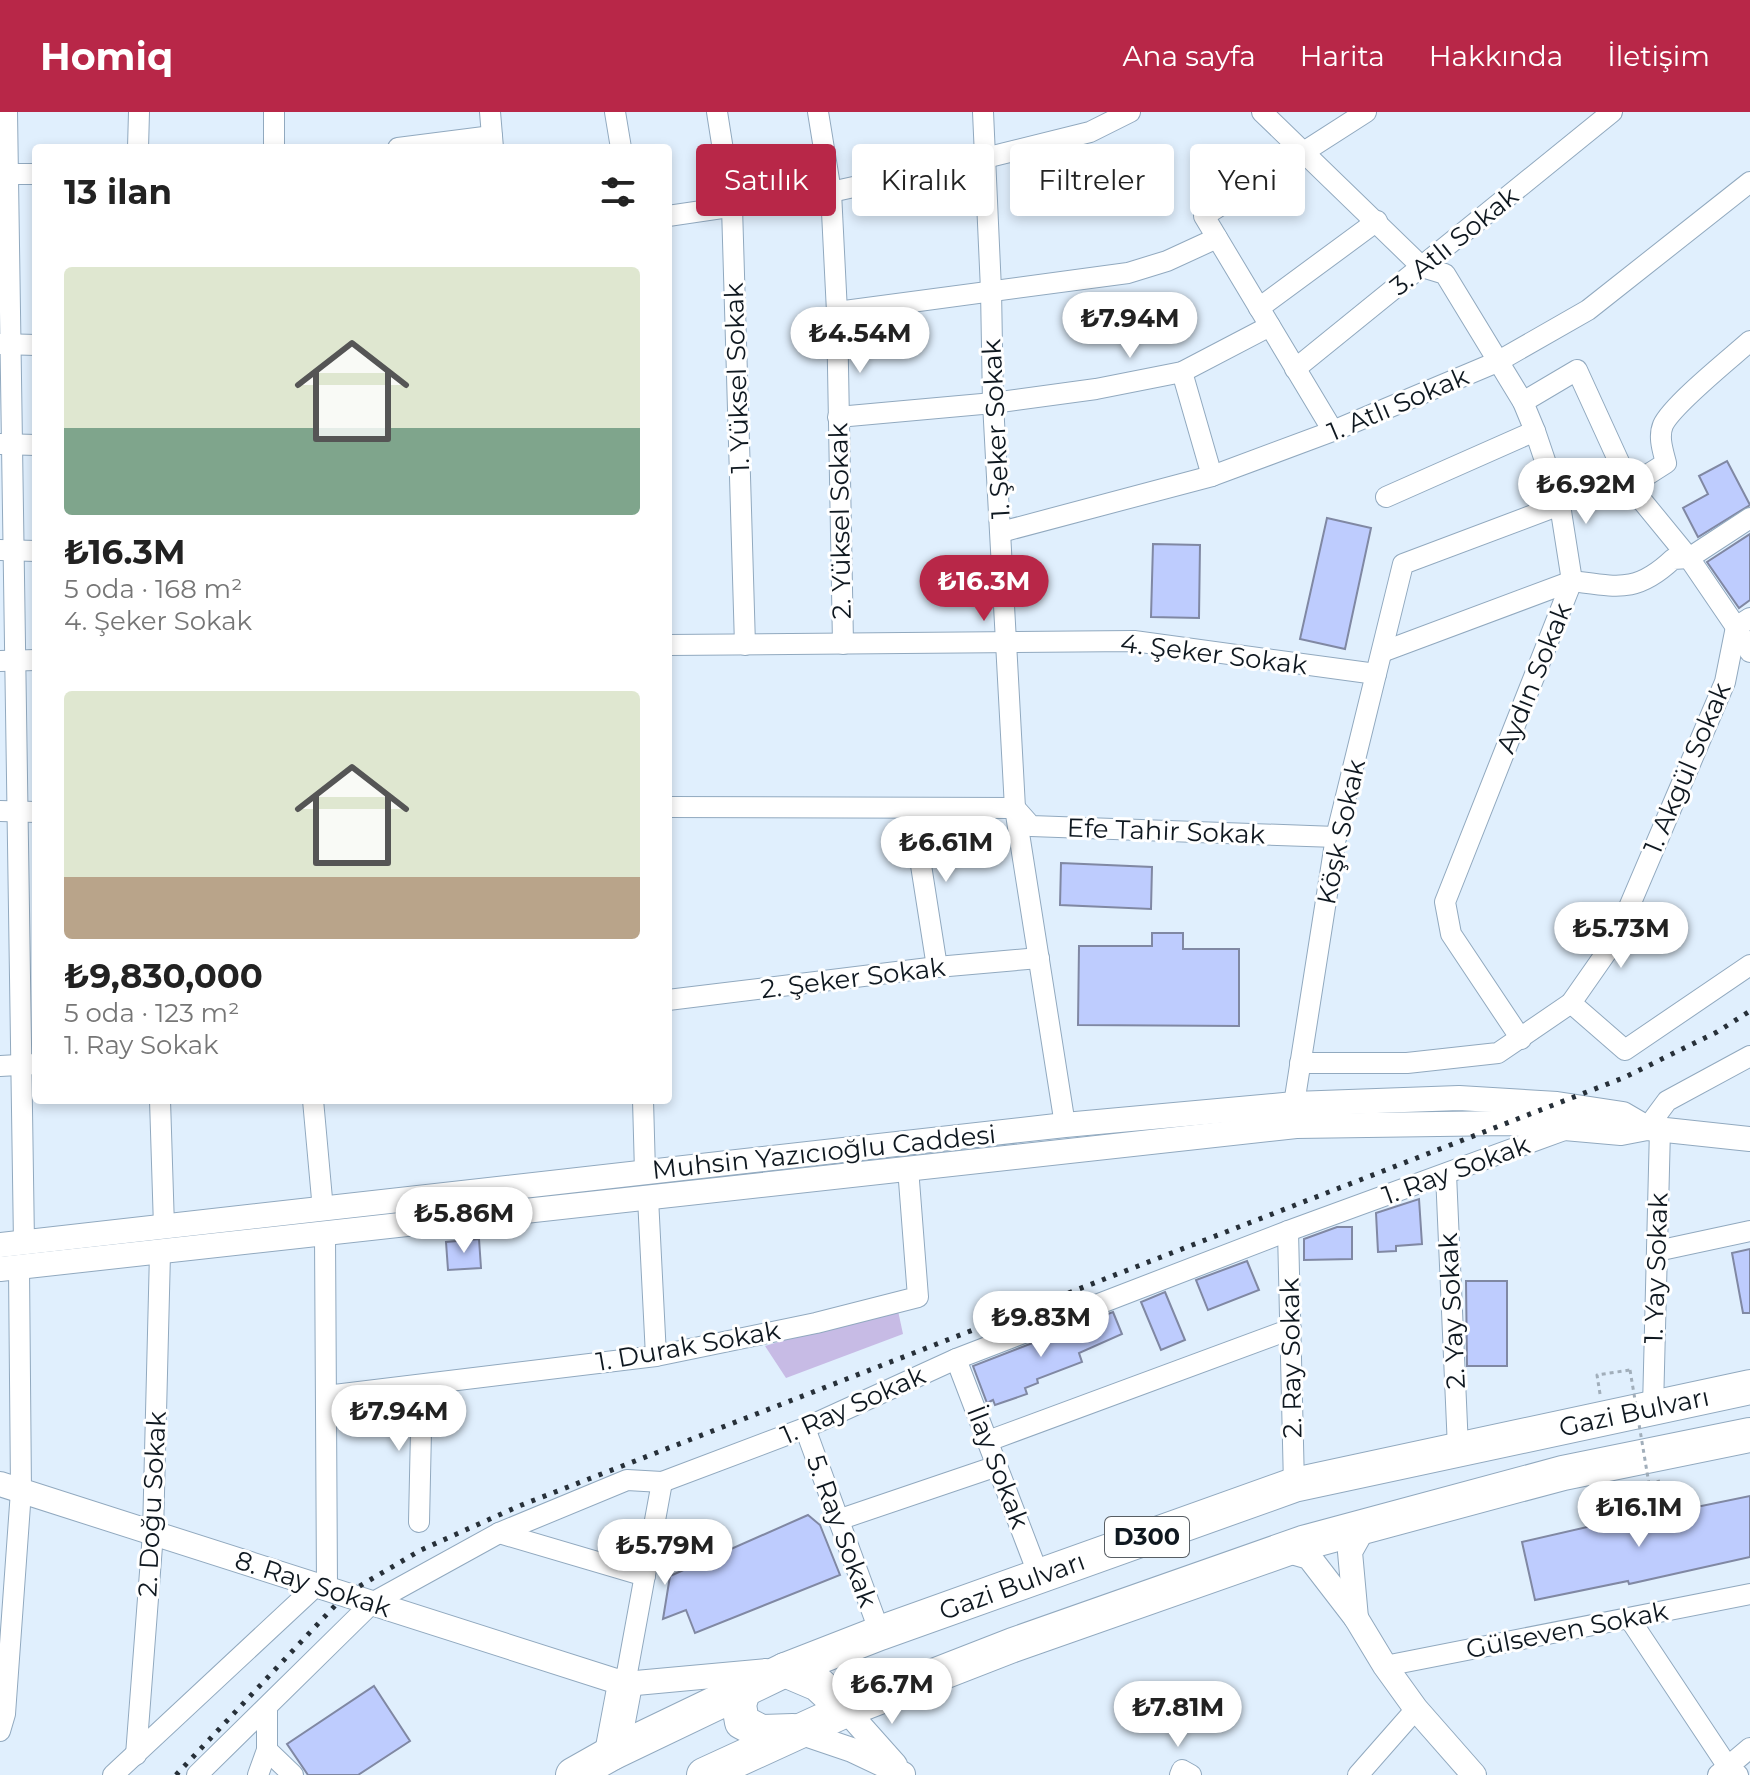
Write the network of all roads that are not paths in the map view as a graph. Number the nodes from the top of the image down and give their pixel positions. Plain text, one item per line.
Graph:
1 (7, 112) edge
2 (139, 112) edge
3 (274, 112) edge
4 (490, 112) edge
5 (615, 112) edge
6 (717, 112) edge
7 (818, 112) edge
8 (983, 112) edge
9 (1130, 112) edge
10 (1262, 112) edge
11 (1366, 112) edge
12 (1612, 112) edge
13 (493, 142) edge
14 (138, 144) edge
15 (274, 144) edge
16 (461, 144) edge
17 (620, 144) edge
18 (722, 144) edge
19 (823, 144) edge
20 (984, 144) edge
21 (1297, 144) edge
22 (1305, 151) joint
23 (994, 156) edge
24 (4, 174) edge
25 (32, 174) edge
26 (1750, 182) edge
27 (696, 212) edge
28 (672, 215) edge
29 (732, 216) edge
30 (832, 216) edge
31 (988, 216) edge
32 (1204, 216) edge
33 (1377, 221) junction
34 (1217, 238) junction
35 (1422, 267) junction
36 (991, 290) junction
37 (837, 312) junction
38 (1264, 317) junction
39 (1750, 341) edge
40 (5, 345) edge
41 (32, 345) edge
42 (1497, 362) junction
43 (1295, 369) junction
44 (1182, 372) junction
45 (1523, 402) junction
46 (993, 403) junction
47 (838, 417) junction
48 (1333, 431) junction
49 (1535, 431) junction
50 (6, 444) edge
51 (32, 445) edge
52 (1212, 476) junction
53 (1630, 486) junction
54 (1386, 497) dead end
55 (1560, 505) junction
56 (1750, 518) edge
57 (1001, 532) junction
58 (7, 551) edge
59 (32, 551) edge
60 (1689, 558) junction
61 (1572, 581) junction
62 (1743, 623) edge
63 (1007, 643) junction
64 (843, 644) junction
65 (672, 645) edge
66 (745, 645) junction
67 (1382, 652) junction
68 (1750, 652) edge
69 (32, 660) edge
70 (8, 661) edge
71 (1376, 674) junction
72 (672, 807) edge
73 (912, 808) junction
74 (1015, 808) junction
75 (18, 811) edge
76 (1336, 837) junction
77 (1039, 958) junction
78 (1750, 965) edge
79 (937, 967) junction
80 (672, 1000) edge
81 (1571, 1003) junction
82 (1521, 1039) junction
83 (1750, 1056) edge
84 (1300, 1063) junction
85 (28, 1065) edge
86 (0, 1066) edge
87 (160, 1104) edge
88 (313, 1104) edge
89 (643, 1104) edge
90 (1295, 1115) junction
91 (1065, 1125) junction
92 (1570, 1128) junction
93 (1653, 1128) junction
94 (1750, 1139) edge
95 (908, 1168) junction
96 (645, 1172) junction
97 (1446, 1174) junction
98 (648, 1198) junction
99 (324, 1222) junction
100 (164, 1227) junction
101 (1288, 1231) junction
102 (1750, 1231) edge
103 (12, 1244) edge
104 (1657, 1251) junction
105 (160, 1253) junction
106 (10, 1268) edge
107 (1291, 1329) junction
108 (656, 1356) junction
109 (956, 1359) junction
110 (422, 1385) junction
111 (1750, 1387) edge
112 (326, 1396) junction
113 (1653, 1408) junction
114 (805, 1428) junction
115 (1750, 1435) edge
116 (988, 1441) junction
117 (1458, 1448) junction
118 (997, 1466) junction
119 (662, 1482) junction
120 (1294, 1485) junction
121 (11, 1487) edge
122 (838, 1520) junction
123 (419, 1522) dead end
124 (1364, 1527) junction
125 (153, 1533) junction
126 (499, 1533) junction
127 (1285, 1550) junction
128 (645, 1576) junction
129 (1039, 1576) junction
130 (322, 1587) junction
131 (1750, 1594) edge
132 (372, 1603) junction
133 (1356, 1618) junction
134 (1629, 1618) junction
135 (880, 1633) junction
136 (1385, 1666) junction
137 (785, 1670) junction
138 (625, 1684) junction
139 (744, 1688) junction
140 (267, 1708) junction
141 (1416, 1709) junction
142 (846, 1710) junction
143 (0, 1731) edge
144 (796, 1731) junction
145 (1750, 1748) edge
146 (267, 1750) junction
147 (612, 1753) junction
148 (136, 1755) junction
149 (1728, 1772) edge
150 (904, 1774) edge
151 (113, 1775) edge
152 (197, 1775) edge
153 (258, 1775) edge
154 (293, 1775) edge
155 (573, 1775) edge
156 (704, 1775) edge
157 (1180, 1775) edge
158 (1191, 1775) edge
159 (1358, 1775) edge
160 (1474, 1775) edge

1 - 24 street
2 - 14 street
3 - 15 street
4 - 13 street
5 - 17 street
6 - 18 street, 1. Yüksel Sokak
7 - 19 street, 2. Yüksel Sokak
8 - 20 street, 1. Şeker Sokak
9 - 23 street
10 - 21 street, Aydın Sokak
11 - 22 street
12 - 35 street, 3. Atlı Sokak
13 - 16 street
22 - 33 street, Aydın Sokak
24 - 25 street
24 - 40 street
26 - 42 street, 1. Atlı Sokak
27 - 28 street
29 - 66 street, 1. Yüksel Sokak
30 - 37 street, 2. Yüksel Sokak
31 - 36 street, 1. Şeker Sokak
32 - 34 street
33 - 35 street, Aydın Sokak
33 - 38 street
34 - 36 street
34 - 38 street
35 - 42 street, Aydın Sokak
35 - 43 street, 3. Atlı Sokak
36 - 37 street
36 - 46 street, 1. Şeker Sokak
37 - 47 street, 2. Yüksel Sokak
38 - 43 street
38 - 44 street
39 - 53 street
40 - 41 street
40 - 50 street
42 - 45 street, Aydın Sokak
42 - 48 street, 1. Atlı Sokak
43 - 48 street
44 - 46 street
44 - 52 street
45 - 49 street, Aydın Sokak
45 - 53 street
46 - 47 street
46 - 57 street, 1. Şeker Sokak
47 - 64 street, 2. Yüksel Sokak
48 - 52 street, 1. Atlı Sokak
49 - 54 street
49 - 55 street, Aydın Sokak
50 - 51 street
50 - 58 street
52 - 57 street, 1. Atlı Sokak
53 - 60 street
55 - 61 street, Aydın Sokak
55 - 67 street, Köşk Sokak
56 - 60 street
57 - 63 street, 1. Şeker Sokak
58 - 59 street
58 - 70 street
60 - 61 street
60 - 62 street
61 - 67 street
61 - 82 street, Aydın Sokak
62 - 68 street
62 - 81 street, 1. Akgül Sokak
63 - 64 street, 4. Şeker Sokak
63 - 71 street, 4. Şeker Sokak
63 - 74 street, 1. Şeker Sokak
64 - 66 street, 4. Şeker Sokak
65 - 66 street, 4. Şeker Sokak
67 - 71 street, Köşk Sokak
69 - 70 street
70 - 75 street
71 - 76 street, Köşk Sokak
72 - 73 street
73 - 74 street
73 - 79 street
74 - 76 street, Efe Tahir Sokak
74 - 77 street, 1. Şeker Sokak
75 - 85 street
76 - 84 street, Köşk Sokak
77 - 79 street, 2. Şeker Sokak
77 - 91 street, 1. Şeker Sokak
78 - 81 street
79 - 80 street, 2. Şeker Sokak
81 - 82 street, 1. Akgül Sokak
82 - 84 street, 1. Akgül Sokak
83 - 93 street
84 - 90 street, Köşk Sokak
85 - 86 street
85 - 103 street
87 - 100 street
88 - 99 street
89 - 96 street
90 - 91 street, Muhsin Yazıcıoğlu Caddesi
90 - 92 street, Muhsin Yazıcıoğlu Caddesi
90 - 93 street, Muhsin Yazıcıoğlu Caddesi
90 - 95 street, Muhsin Yazıcıoğlu Caddesi
91 - 96 street, Muhsin Yazıcıoğlu Caddesi
92 - 93 street, Muhsin Yazıcıoğlu Caddesi
92 - 97 street, 1. Ray Sokak
93 - 94 street, Muhsin Yazıcıoğlu Caddesi
93 - 104 street, 1. Yay Sokak
95 - 98 street, Muhsin Yazıcıoğlu Caddesi
95 - 108 street, 1. Durak Sokak
96 - 99 street, Muhsin Yazıcıoğlu Caddesi
97 - 101 street, 1. Ray Sokak
97 - 117 street, 2. Yay Sokak
98 - 99 street, Muhsin Yazıcıoğlu Caddesi
98 - 108 street
99 - 100 street, Muhsin Yazıcıoğlu Caddesi
99 - 105 street, Muhsin Yazıcıoğlu Caddesi
99 - 112 street
100 - 103 street, Muhsin Yazıcıoğlu Caddesi
101 - 107 street, 2. Ray Sokak
101 - 109 street, 1. Ray Sokak
102 - 104 street
104 - 113 street, 1. Yay Sokak
105 - 106 street, Muhsin Yazıcıoğlu Caddesi
105 - 125 street, 2. Doğu Sokak
106 - 121 street
107 - 116 street
107 - 120 street, 2. Ray Sokak
108 - 110 street, 1. Durak Sokak
109 - 114 street, 1. Ray Sokak
109 - 116 street, İlay Sokak
110 - 112 street, 1. Durak Sokak
110 - 123 street
111 - 113 highway, Gazi Bulvarı / D300
112 - 130 street
113 - 117 highway, Gazi Bulvarı / D300
114 - 119 street, 1. Ray Sokak
114 - 122 street, 5. Ray Sokak
115 - 124 highway, Gazi Bulvarı / D300
116 - 118 street, İlay Sokak
117 - 120 highway, Gazi Bulvarı / D300
118 - 122 street
118 - 129 street, İlay Sokak
119 - 126 street, 1. Ray Sokak
119 - 128 street
120 - 129 highway, Gazi Bulvarı / D300
121 - 125 street, 8. Ray Sokak
121 - 143 street
122 - 135 street, 5. Ray Sokak
124 - 127 highway, Gazi Bulvarı / D300
124 - 133 street
125 - 130 street, 8. Ray Sokak
125 - 148 street, 2. Doğu Sokak
126 - 128 street
126 - 132 street, 1. Ray Sokak
127 - 133 street
127 - 142 highway, Gazi Bulvarı / D300
128 - 138 street
129 - 135 highway, Gazi Bulvarı / D300
130 - 132 street, 8. Ray Sokak
130 - 148 street
131 - 134 street, Gülseven Sokak
132 - 138 street, 8. Ray Sokak
132 - 140 street, 1. Ray Sokak
133 - 136 street
134 - 136 street, Gülseven Sokak
134 - 149 street
135 - 137 highway, Gazi Bulvarı / D300
136 - 141 street
137 - 138 street
137 - 139 highway, Gazi Bulvarı / D300
137 - 142 highway
138 - 147 highway
139 - 144 highway
139 - 147 highway, Gazi Bulvarı / D300
140 - 146 street
140 - 152 street, 1. Ray Sokak
141 - 159 street
141 - 160 street
142 - 144 highway, Gazi Bulvarı / D300
142 - 150 street
144 - 150 street
144 - 156 highway, Gazi Bulvarı / D300
145 - 149 street
146 - 153 street
146 - 154 street
147 - 155 highway, Gazi Bulvarı / D300
148 - 151 street
157 - 158 street

